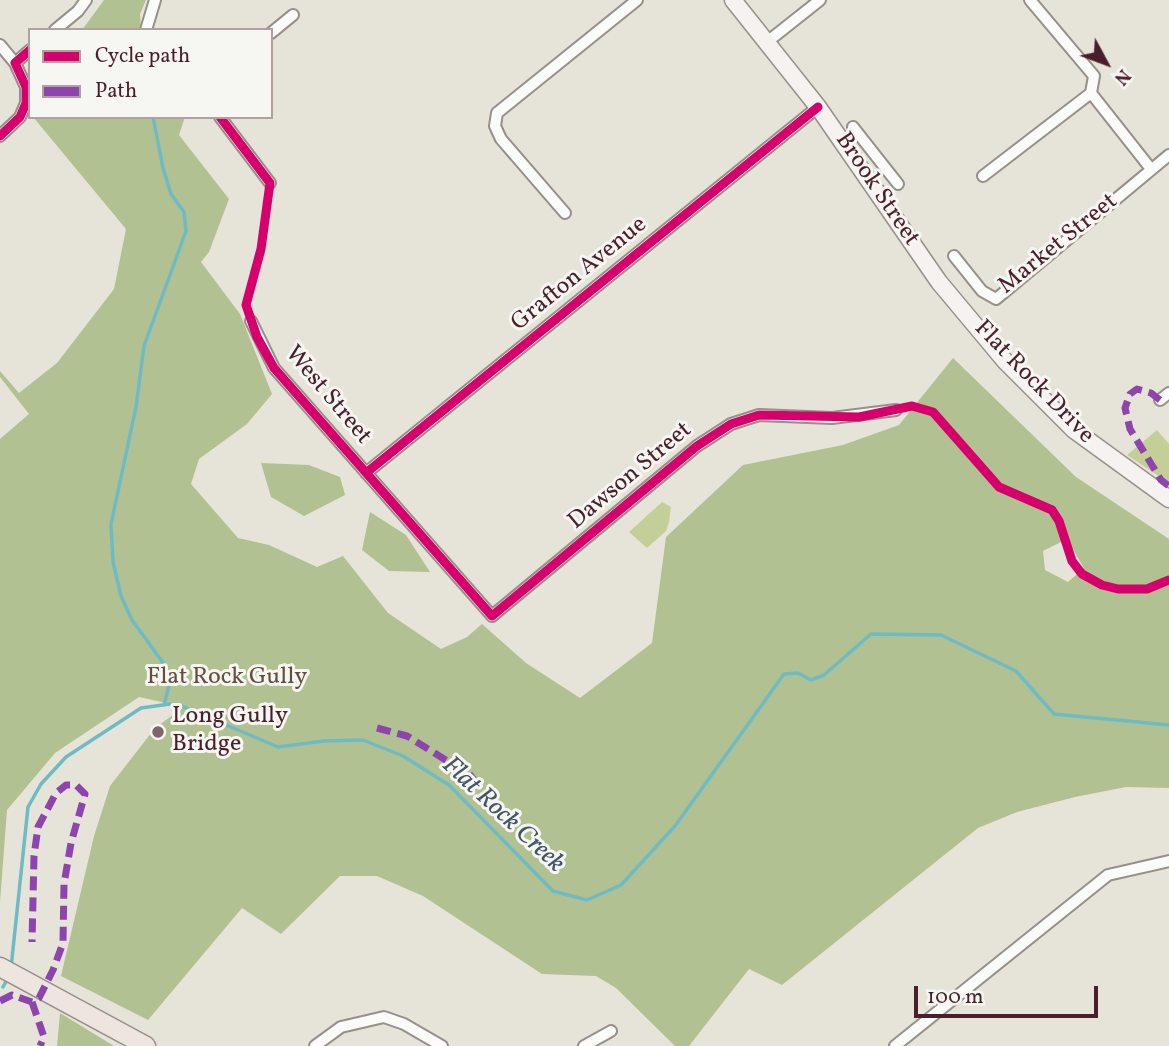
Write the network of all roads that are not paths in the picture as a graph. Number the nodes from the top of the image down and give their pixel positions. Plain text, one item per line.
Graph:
1 (86, 0) edge
2 (156, 0) edge
3 (637, 0) edge
4 (733, 0) edge
5 (820, 0) edge
6 (1030, 0) edge
7 (293, 15) dead end
8 (57, 28) edge
9 (147, 28) edge
10 (273, 31) edge
11 (767, 42) junction
12 (0, 45) edge
13 (28, 52) edge
14 (15, 62) junction
15 (1091, 93) junction
16 (818, 107) junction
17 (222, 119) edge
18 (853, 127) dead end
19 (0, 136) edge
20 (1169, 155) edge
21 (879, 160) junction
22 (863, 169) junction
23 (1151, 169) junction
24 (983, 176) dead end
25 (270, 183) dead end
26 (898, 184) dead end
27 (565, 213) dead end
28 (954, 256) dead end
29 (966, 315) joint
30 (251, 321) dead end
31 (896, 410) dead end
32 (366, 472) junction
33 (1169, 499) edge
34 (492, 616) joint
35 (1169, 861) edge
36 (0, 967) edge
37 (611, 1031) dead end
38 (146, 1046) edge
39 (315, 1046) edge
40 (442, 1046) edge
41 (584, 1046) edge
42 (895, 1046) edge

1 - 8 street
2 - 9 street
3 - 27 street
4 - 11 main road, Brook Street
5 - 11 street
6 - 15 street
7 - 10 street
11 - 16 main road, Brook Street
12 - 14 street
13 - 14 street
14 - 19 street
15 - 23 street
15 - 24 street
16 - 22 main road, Brook Street
16 - 32 street, Grafton Avenue
17 - 25 street
18 - 21 street
20 - 23 street, Market Street
21 - 22 street
21 - 26 street
22 - 29 main road, Brook Street
23 - 28 street, Market Street
29 - 33 main road, Flat Rock Drive
30 - 32 street, West Street
31 - 34 street, Dawson Street
32 - 34 street, West Street
35 - 42 street
36 - 38 main road
37 - 41 street
39 - 40 street

